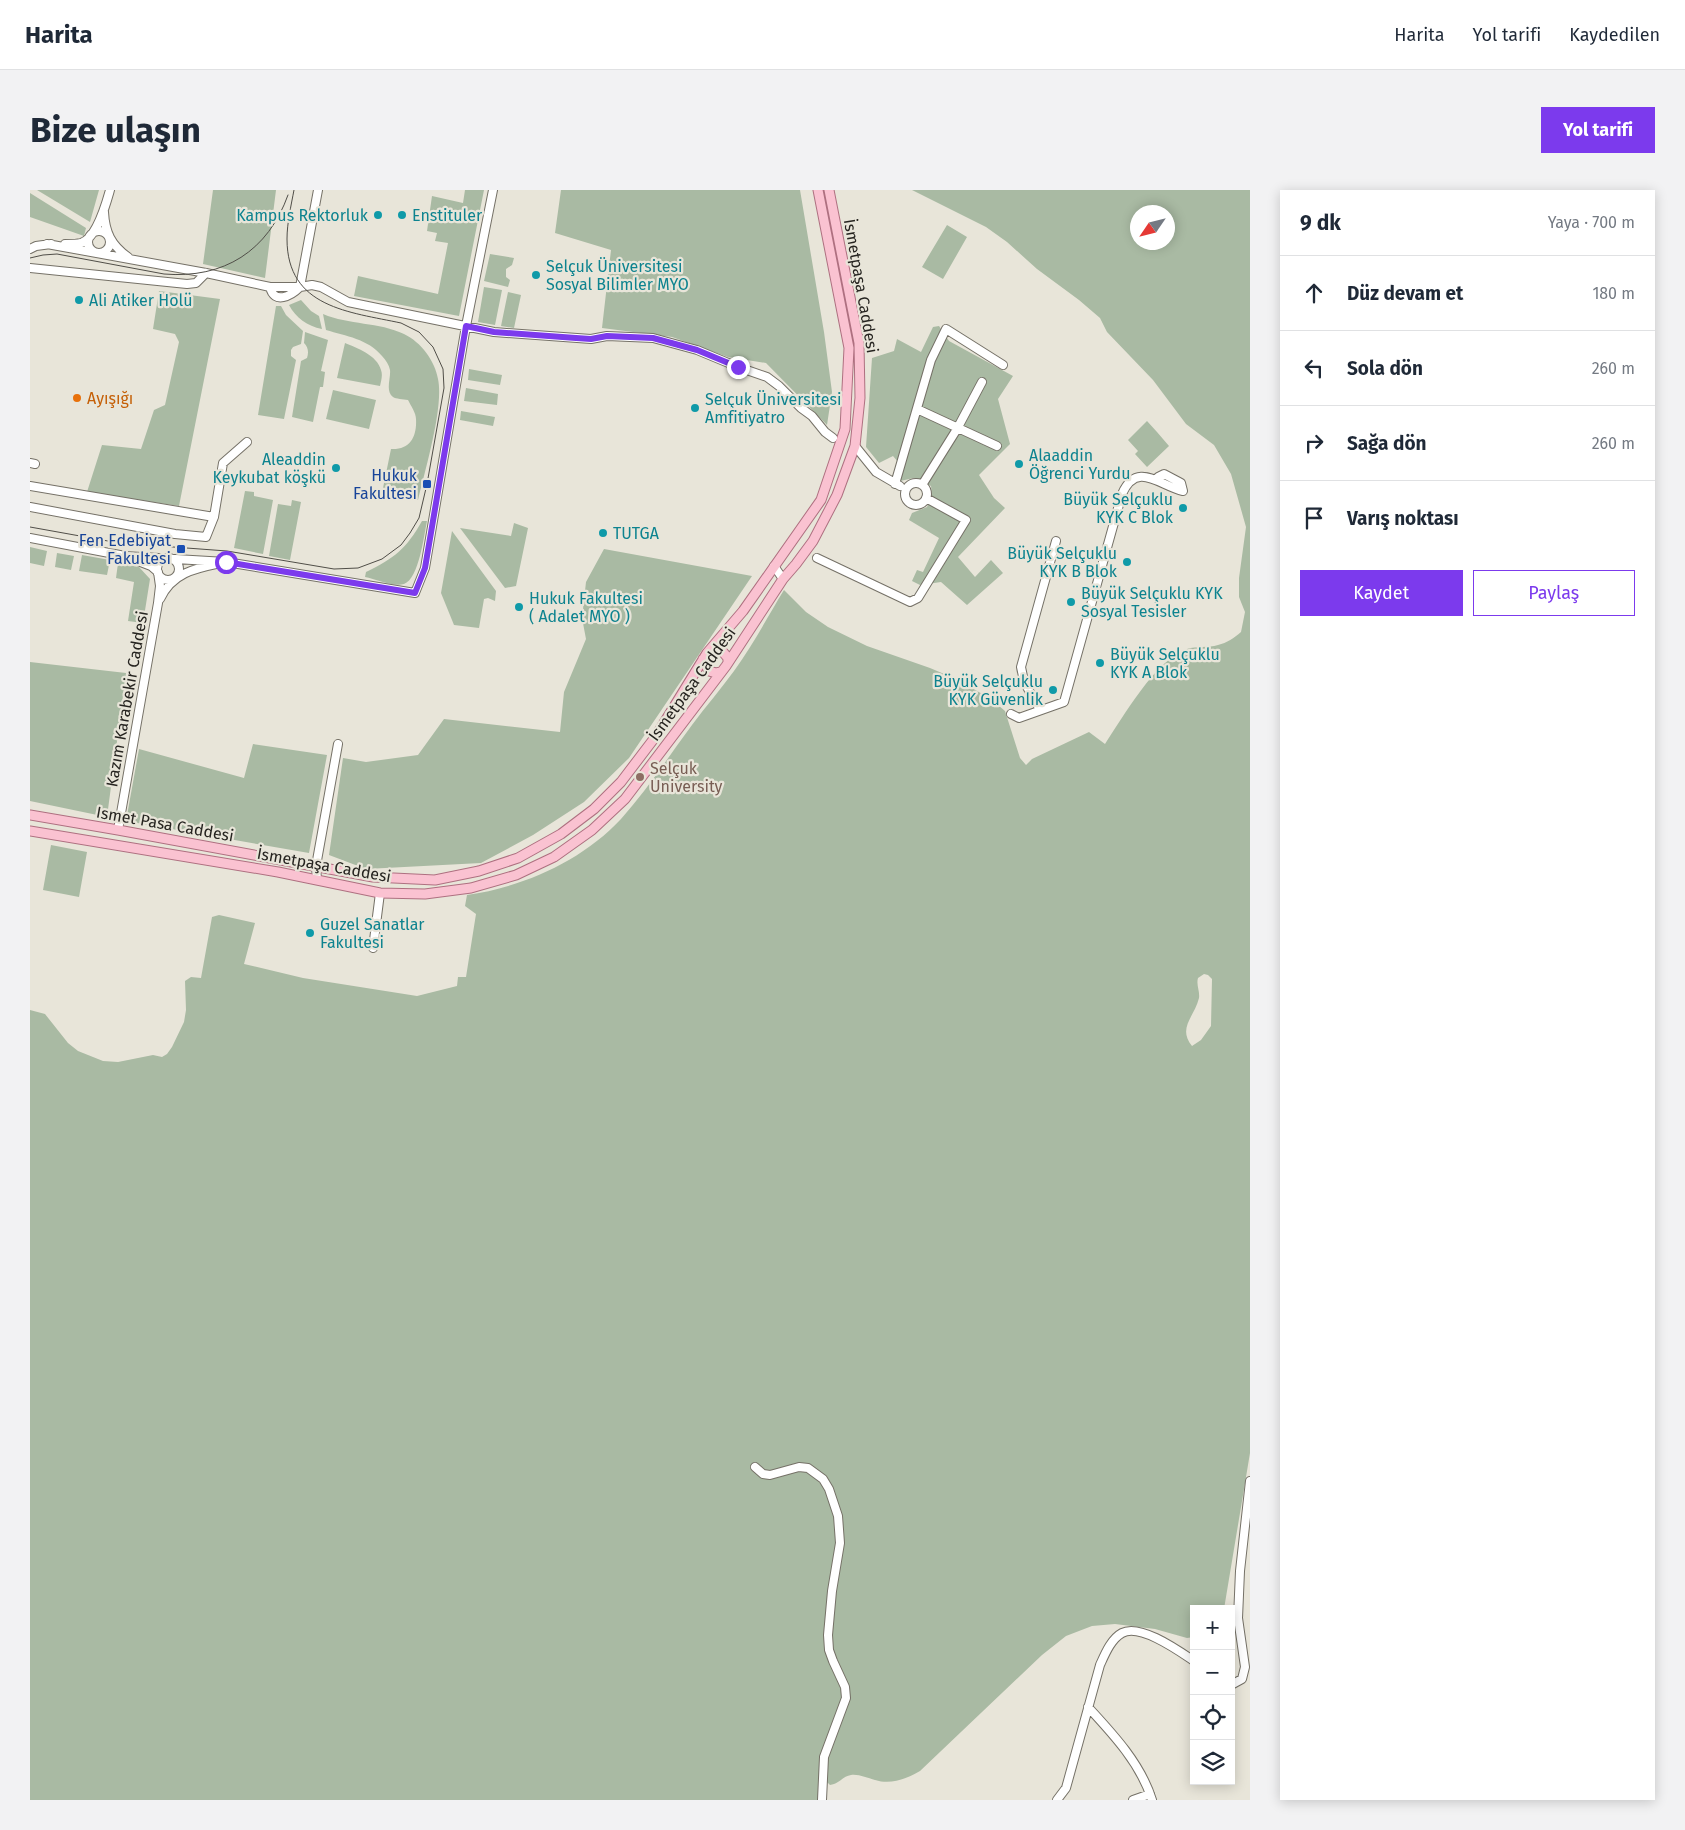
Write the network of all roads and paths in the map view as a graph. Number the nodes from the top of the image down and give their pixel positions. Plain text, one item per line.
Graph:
1 (110, 190) edge
2 (318, 190) edge
3 (492, 190) edge
4 (818, 190) edge
5 (829, 190) edge
6 (104, 210) junction
7 (90, 237) junction
8 (109, 238) junction
9 (47, 244) junction
10 (30, 248) edge
11 (98, 253) junction
12 (134, 260) junction
13 (30, 268) edge
14 (206, 273) junction
15 (118, 277) junction
16 (116, 286) dead end
17 (300, 287) junction
18 (466, 326) junction
19 (1003, 365) dead end
20 (982, 382) dead end
21 (917, 409) junction
22 (957, 429) junction
23 (833, 438) dead end
24 (247, 442) dead end
25 (855, 446) junction
26 (996, 446) dead end
27 (1159, 481) dead end
28 (895, 484) junction
29 (922, 485) junction
30 (30, 486) edge
31 (906, 489) junction
32 (926, 498) junction
33 (30, 507) edge
34 (214, 517) junction
35 (30, 538) edge
36 (1056, 541) dead end
37 (125, 556) junction
38 (169, 558) junction
39 (817, 558) dead end
40 (226, 562) junction
41 (774, 566) junction
42 (158, 572) junction
43 (176, 577) junction
44 (783, 579) junction
45 (158, 603) junction
46 (711, 649) junction
47 (704, 659) junction
48 (728, 662) junction
49 (721, 672) junction
50 (1040, 710) junction
51 (1011, 714) dead end
52 (338, 744) dead end
53 (30, 815) edge
54 (118, 830) junction
55 (30, 831) edge
56 (316, 866) junction
57 (317, 880) junction
58 (380, 893) junction
59 (373, 948) dead end
60 (755, 1467) dead end
61 (1250, 1481) edge
62 (1190, 1659) edge
63 (1235, 1683) edge
64 (1088, 1707) junction
65 (1151, 1797) edge
66 (822, 1800) edge
67 (1057, 1800) edge
68 (1133, 1800) edge

1 - 6 street
2 - 17 street
3 - 18 street
4 - 41 main road, Ismet Pasa Caddesi
5 - 25 main road, İsmetpaşa Caddesi
6 - 7 street
6 - 8 street
7 - 8 street
7 - 9 street
7 - 11 street
8 - 11 street
8 - 12 street
9 - 10 street
9 - 11 street
11 - 12 street
12 - 14 street
13 - 15 street
14 - 15 street
14 - 17 street
15 - 16 street
17 - 18 street
18 - 23 street
18 - 40 street
19 - 21 street
20 - 22 street
21 - 22 street
21 - 28 street
22 - 26 street
22 - 29 street
24 - 34 street
25 - 28 street
25 - 44 main road, İsmetpaşa Caddesi
27 - 50 street
28 - 31 street
29 - 31 street
29 - 32 street
30 - 34 street
31 - 32 street
32 - 39 street
33 - 34 street
35 - 37 street
36 - 50 street
37 - 38 street
37 - 42 street
38 - 40 street
38 - 42 street
38 - 43 street
40 - 43 street
41 - 44 street
41 - 46 main road, Ismet Pasa Caddesi
42 - 43 street
42 - 45 street, Kazım Karabekir Caddesi
43 - 45 street
44 - 48 main road, İsmetpaşa Caddesi
45 - 54 street, Kazım Karabekir Caddesi
46 - 47 main road, Ismet Pasa Caddesi
46 - 48 main road
47 - 49 main road
47 - 56 main road, Ismet Pasa Caddesi
48 - 49 main road, İsmetpaşa Caddesi
49 - 58 main road, İsmetpaşa Caddesi
50 - 51 street
52 - 56 street
53 - 54 main road, Ismet Pasa Caddesi
54 - 56 main road, Ismet Pasa Caddesi
55 - 57 main road, İsmetpaşa Caddesi
56 - 57 street
57 - 58 main road, İsmetpaşa Caddesi
58 - 59 street
60 - 66 street
61 - 63 street
62 - 64 street
64 - 65 street
64 - 67 street
65 - 68 street

